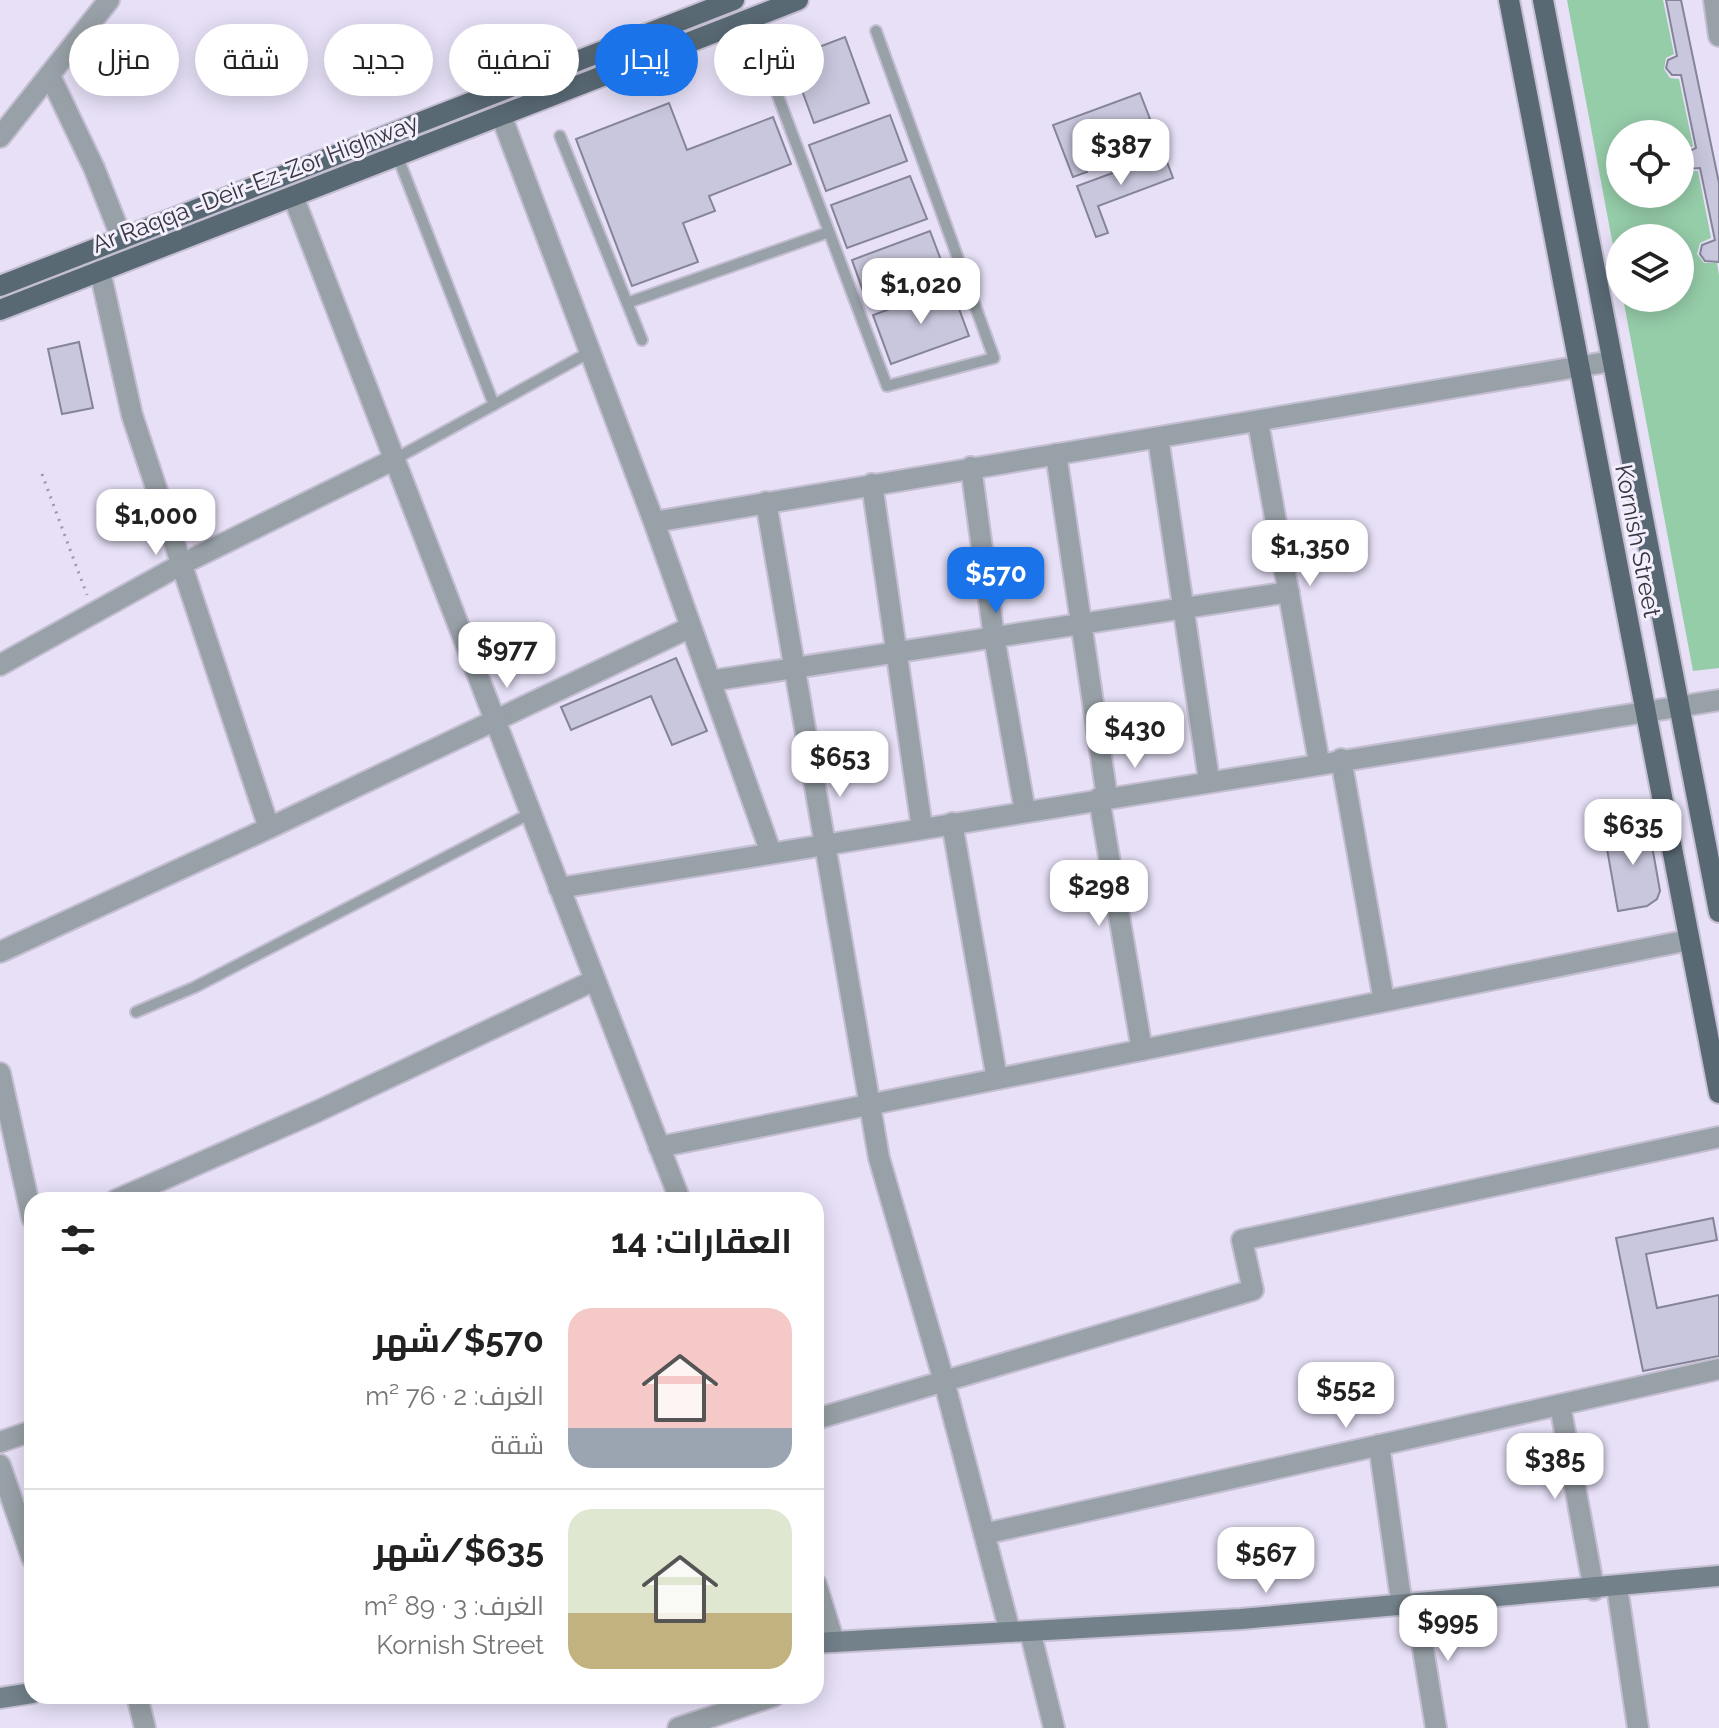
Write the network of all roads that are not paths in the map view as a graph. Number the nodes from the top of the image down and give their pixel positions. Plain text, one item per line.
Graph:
1 (734, 0) edge
2 (798, 0) edge
3 (1509, 0) edge
4 (1543, 0) edge
5 (1714, 0) edge
6 (102, 5) edge
7 (749, 19) junction
8 (876, 31) dead end
9 (1719, 36) edge
10 (50, 76) junction
11 (501, 115) junction
12 (1, 130) edge
13 (560, 136) dead end
14 (397, 155) junction
15 (293, 196) junction
16 (829, 232) junction
17 (122, 239) junction
18 (100, 271) junction
19 (0, 286) edge
20 (627, 303) junction
21 (0, 310) edge
22 (642, 340) dead end
23 (590, 352) junction
24 (1612, 361) junction
25 (1578, 366) junction
26 (494, 405) junction
27 (1258, 422) junction
28 (1158, 438) junction
29 (1056, 454) junction
30 (395, 459) junction
31 (971, 467) junction
32 (872, 484) junction
33 (766, 502) junction
34 (654, 522) junction
35 (182, 564) junction
36 (1289, 592) junction
37 (1183, 608) junction
38 (1082, 624) junction
39 (691, 627) junction
40 (994, 637) junction
41 (898, 652) junction
42 (0, 665) edge
43 (795, 668) junction
44 (710, 681) junction
45 (1719, 700) edge
46 (1679, 707) junction
47 (1645, 713) junction
48 (495, 721) junction
49 (1341, 759) junction
50 (1319, 762) junction
51 (1209, 780) junction
52 (1103, 798) junction
53 (1025, 811) junction
54 (531, 813) junction
55 (952, 823) junction
56 (269, 828) junction
57 (922, 828) junction
58 (826, 844) junction
59 (771, 853) junction
60 (559, 888) junction
61 (1719, 912) edge
62 (1689, 940) junction
63 (0, 952) edge
64 (595, 980) junction
65 (1384, 1001) junction
66 (136, 1012) dead end
67 (1142, 1050) junction
68 (0, 1073) edge
69 (997, 1079) junction
70 (1719, 1093) edge
71 (868, 1105) junction
72 (1719, 1137) edge
73 (659, 1147) junction
74 (26, 1192) edge
75 (134, 1192) edge
76 (677, 1192) edge
77 (1719, 1369) edge
78 (944, 1381) junction
79 (1560, 1405) junction
80 (824, 1417) edge
81 (24, 1434) edge
82 (0, 1442) edge
83 (1379, 1445) junction
84 (0, 1465) edge
85 (984, 1534) junction
86 (24, 1535) edge
87 (1719, 1576) edge
88 (1617, 1587) junction
89 (1594, 1590) junction
90 (1409, 1606) junction
91 (1020, 1632) junction
92 (825, 1642) edge
93 (24, 1694) edge
94 (0, 1698) edge
95 (139, 1704) edge
96 (750, 1704) edge
97 (145, 1728) edge
98 (678, 1728) edge
99 (1054, 1728) edge
100 (1436, 1728) edge
101 (1638, 1728) edge

1 - 17 main road, Ar Raqqa -Deir-Ez-Zor Highway
2 - 7 main road, Ar Raqqa -Deir-Ez-Zor Highway
3 - 25 main road, Kornish Street
4 - 24 main road, Kornish Street
5 - 9 street
6 - 10 street
7 - 11 main road, Ar Raqqa -Deir-Ez-Zor Highway
7 - 16 lane
8 - 16 lane
10 - 12 street
10 - 17 street
11 - 14 main road, Ar Raqqa -Deir-Ez-Zor Highway
11 - 23 street
13 - 20 lane
14 - 15 main road, Ar Raqqa -Deir-Ez-Zor Highway
14 - 26 lane
15 - 18 main road, Ar Raqqa -Deir-Ez-Zor Highway
15 - 30 street
16 - 20 lane
17 - 19 main road, Ar Raqqa -Deir-Ez-Zor Highway
18 - 21 main road, Ar Raqqa -Deir-Ez-Zor Highway
18 - 35 street
20 - 22 lane
23 - 26 lane
23 - 34 street
24 - 25 street
24 - 46 main road, Kornish Street
25 - 27 street
25 - 47 main road, Kornish Street
26 - 30 lane
27 - 28 street
27 - 36 street
28 - 29 street
28 - 37 street
29 - 31 street
29 - 38 street
30 - 35 street
30 - 48 street
31 - 32 street
31 - 40 street
32 - 33 street
32 - 41 street
33 - 34 street
33 - 43 street
34 - 39 street
35 - 42 street
35 - 56 street
36 - 37 street
36 - 50 street
37 - 38 street
37 - 51 street
38 - 40 street
38 - 52 street
39 - 44 street
39 - 48 street
40 - 41 street
40 - 53 street
41 - 43 street
41 - 57 street
43 - 44 street
43 - 58 street
44 - 59 street
45 - 46 street
46 - 47 street
46 - 61 main road, Kornish Street
47 - 49 street
47 - 62 main road, Kornish Street
48 - 54 street
48 - 56 street
49 - 50 street
49 - 65 street
50 - 51 street
51 - 52 street
52 - 53 street
52 - 67 street
53 - 55 street
54 - 60 street
54 - 66 lane
55 - 57 street
55 - 69 street
56 - 63 street
57 - 58 street
58 - 59 street
58 - 71 street
59 - 60 street
60 - 64 street
62 - 65 street
62 - 70 main road, Kornish Street
64 - 73 street
64 - 75 street
65 - 67 street
67 - 69 street
68 - 74 street
69 - 71 street
71 - 73 street
71 - 78 street
72 - 78 street
73 - 76 street
77 - 79 street
78 - 80 street
78 - 85 street
79 - 83 street
79 - 89 street
81 - 82 street
83 - 85 street
83 - 90 street
84 - 86 street
85 - 91 street
87 - 88 main road
88 - 89 main road
88 - 101 street
89 - 90 main road
90 - 91 main road
90 - 100 street
91 - 92 main road
91 - 99 street
93 - 94 main road
95 - 97 street
96 - 98 street

